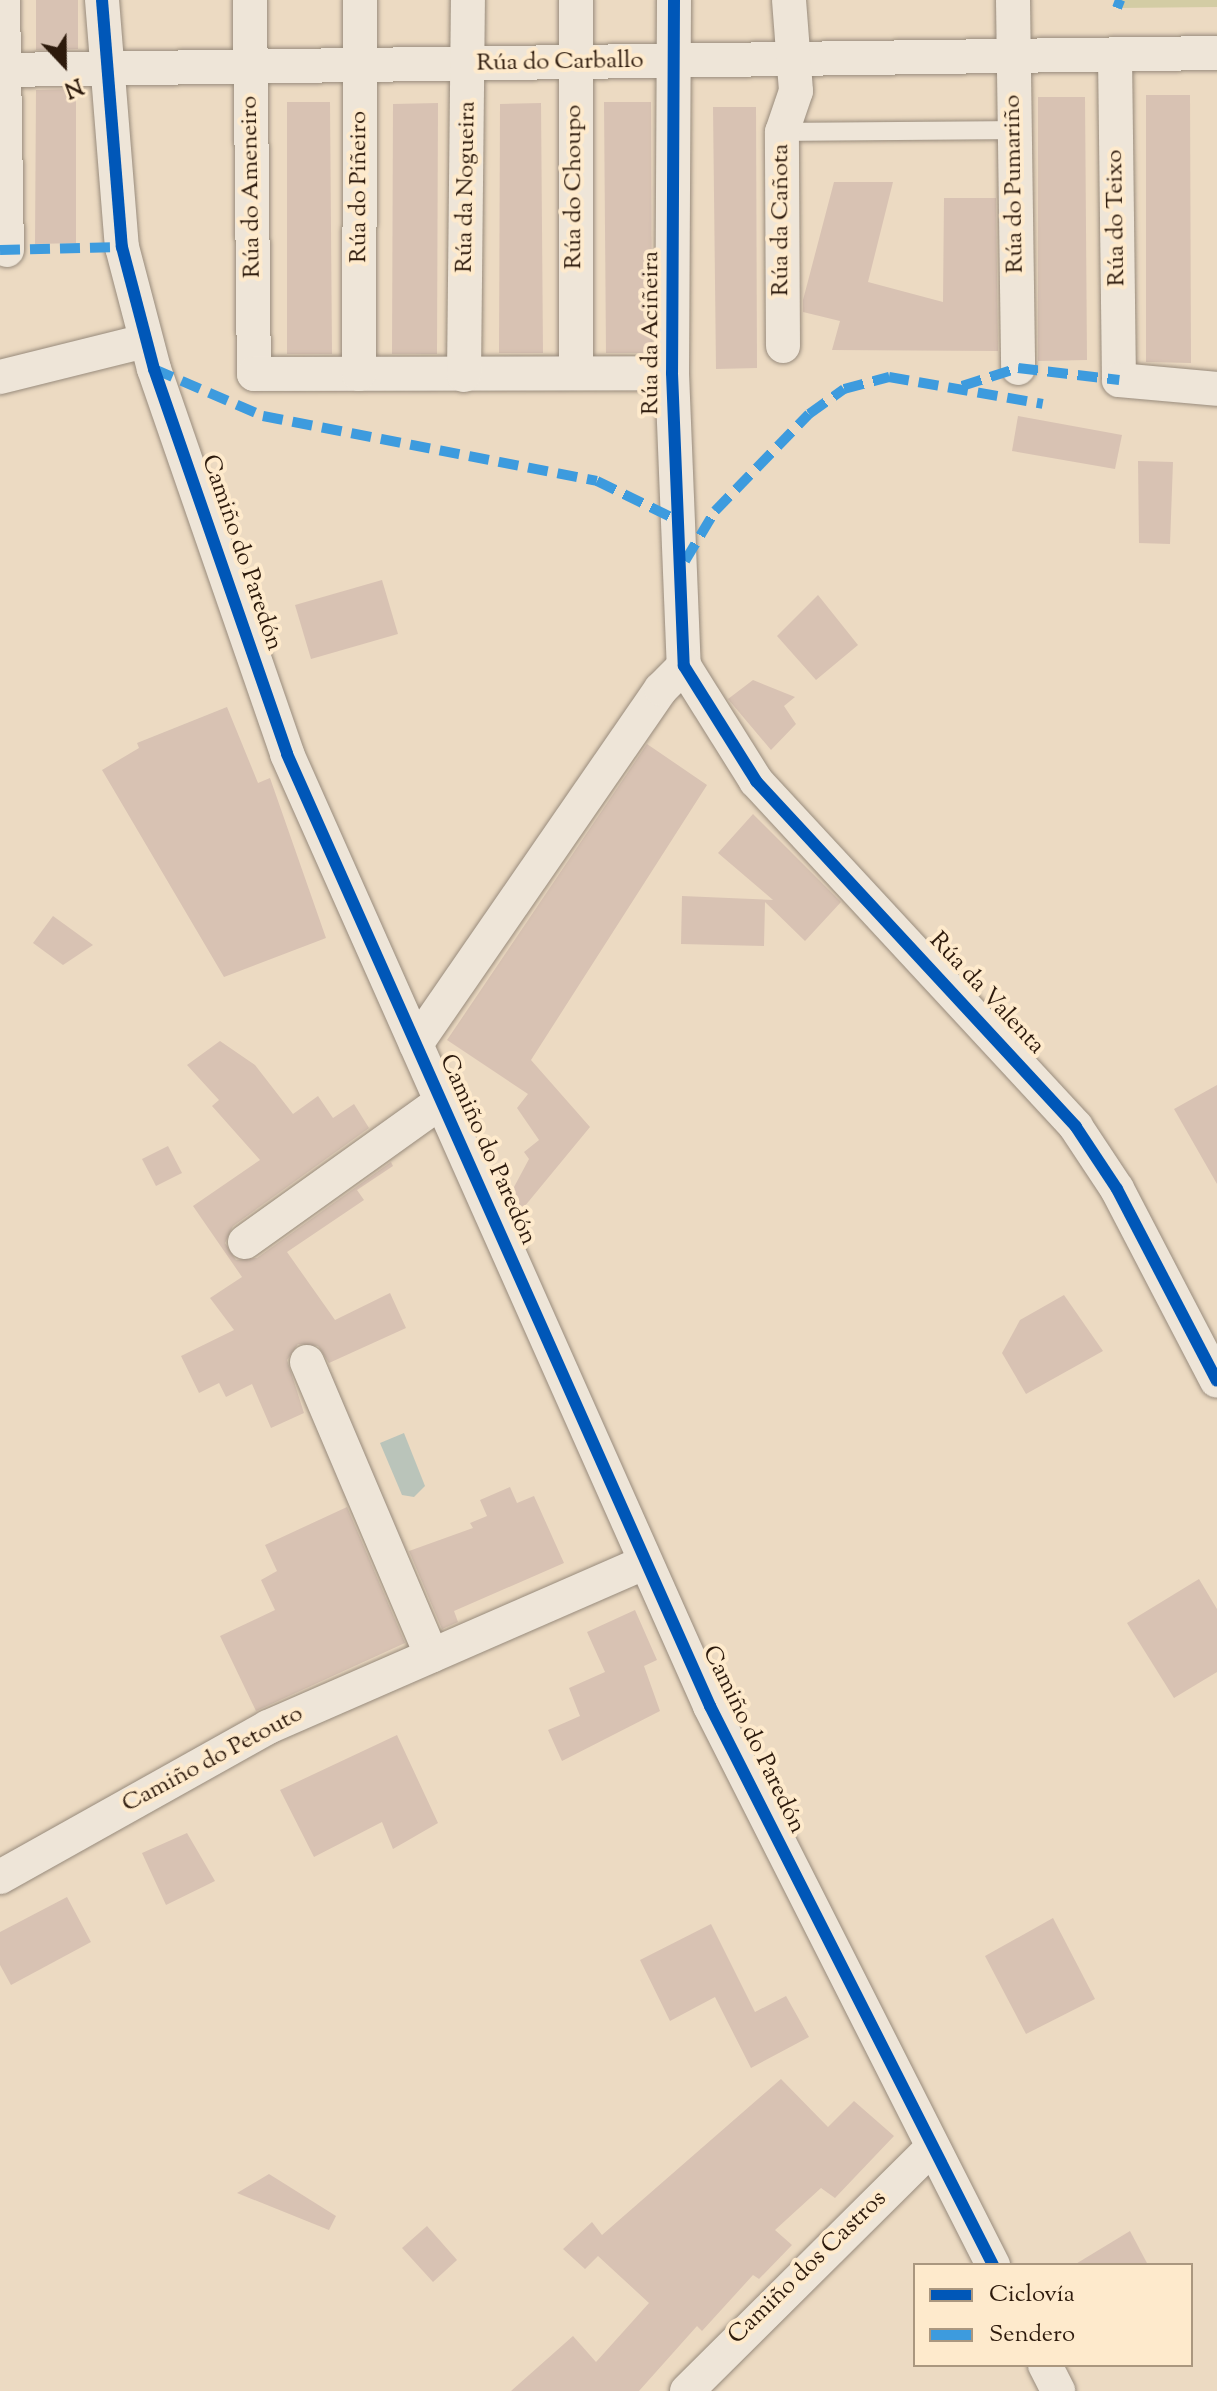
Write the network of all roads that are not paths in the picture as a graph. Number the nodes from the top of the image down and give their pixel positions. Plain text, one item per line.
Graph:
1 (3, 0) edge
2 (102, 0) edge
3 (250, 0) edge
4 (360, 0) edge
5 (468, 0) edge
6 (576, 0) edge
7 (674, 0) edge
8 (789, 0) edge
9 (1013, 0) edge
10 (1217, 53) edge
11 (1115, 55) junction
12 (1011, 56) junction
13 (795, 60) junction
14 (675, 62) junction
15 (577, 63) junction
16 (469, 64) junction
17 (106, 65) junction
18 (362, 65) junction
19 (250, 67) junction
20 (2, 70) edge
21 (1014, 130) junction
22 (782, 132) junction
23 (7, 250) dead end
24 (145, 341) junction
25 (783, 346) dead end
26 (1018, 368) dead end
27 (576, 373) junction
28 (672, 373) junction
29 (359, 374) junction
30 (464, 375) junction
31 (0, 377) edge
32 (1217, 389) edge
33 (684, 666) junction
34 (416, 1044) junction
35 (442, 1101) junction
36 (245, 1242) dead end
37 (307, 1362) dead end
38 (1217, 1381) edge
39 (644, 1563) junction
40 (432, 1656) junction
41 (0, 1877) edge
42 (932, 2148) junction
43 (992, 2263) edge
44 (1046, 2367) edge
45 (687, 2391) edge
46 (1058, 2391) edge

1 - 20 street
2 - 17 street, Camiño do Paredón
3 - 19 street, Rúa do Ameneiro
4 - 18 street, Rúa do Piñeiro
5 - 16 street, Rúa da Nogueira
6 - 15 street, Rúa do Choupo
7 - 14 street, Rúa da Aciñeira
8 - 13 street, Rúa da Cañota
9 - 12 street, Rúa do Pumariño
10 - 11 street, Rúa do Carballo
11 - 12 street, Rúa do Carballo
11 - 32 street, Rúa do Teixo
12 - 13 street, Rúa do Carballo
12 - 21 street, Rúa do Pumariño
13 - 14 street, Rúa do Carballo
13 - 22 street, Rúa da Cañota
14 - 15 street, Rúa do Carballo
14 - 28 street, Rúa da Aciñeira
15 - 16 street, Rúa do Carballo
15 - 27 street, Rúa do Choupo
16 - 18 street, Rúa do Carballo
16 - 30 street, Rúa da Nogueira
17 - 19 street, Rúa do Carballo
17 - 20 street, Rúa do Carballo
17 - 24 street, Camiño do Paredón
18 - 19 street, Rúa do Carballo
18 - 29 street, Rúa do Piñeiro
19 - 29 street, Rúa do Ameneiro
20 - 23 street
21 - 22 lane
21 - 26 street, Rúa do Pumariño
22 - 25 street, Rúa da Cañota
24 - 31 street
24 - 34 street, Camiño do Paredón
27 - 28 street
27 - 30 street
28 - 33 street, Rúa da Aciñeira
29 - 30 street
33 - 34 street
33 - 38 street, Rúa da Valenta
34 - 35 street, Camiño do Paredón
35 - 36 street
35 - 39 street, Camiño do Paredón
37 - 40 street
39 - 40 street, Camiño do Petouto
39 - 42 street, Camiño do Paredón
40 - 41 street, Camiño do Petouto
42 - 43 street, Camiño do Paredón
42 - 45 street, Camiño dos Castros
44 - 46 street

